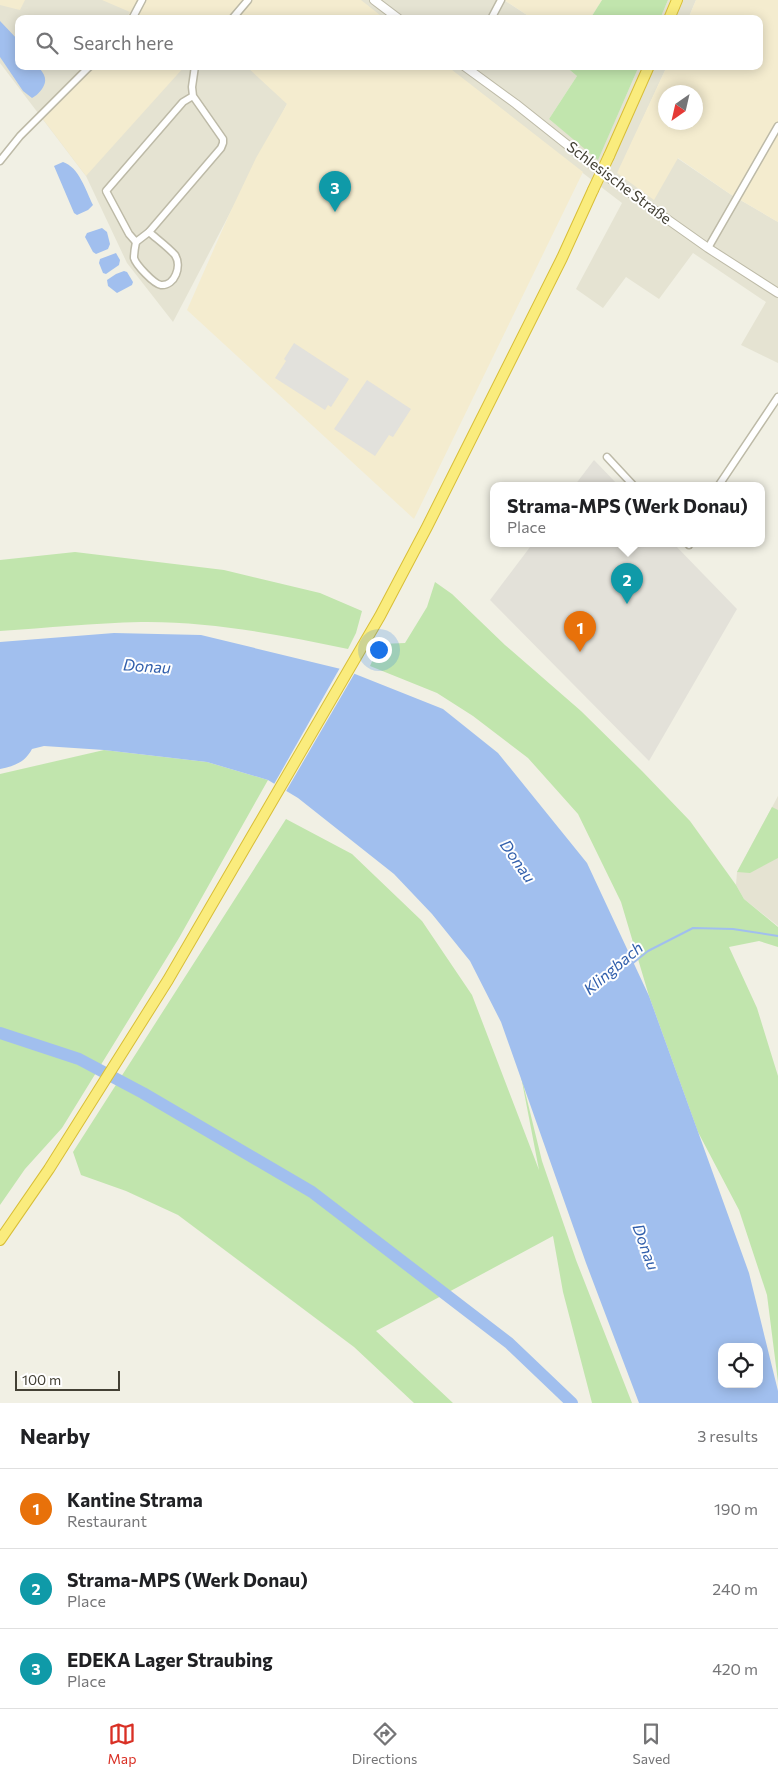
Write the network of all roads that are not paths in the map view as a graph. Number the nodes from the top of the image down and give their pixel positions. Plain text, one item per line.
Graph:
1 (142, 0) edge
2 (248, 0) edge
3 (374, 0) edge
4 (501, 0) edge
5 (677, 0) edge
6 (134, 15) edge
7 (235, 15) edge
8 (394, 15) edge
9 (494, 15) edge
10 (671, 15) edge
11 (86, 70) edge
12 (194, 70) edge
13 (470, 70) edge
14 (647, 70) edge
15 (193, 96) junction
16 (778, 126) edge
17 (0, 161) edge
18 (149, 232) junction
19 (136, 242) junction
20 (708, 248) junction
21 (778, 293) edge
22 (778, 397) edge
23 (607, 457) dead end
24 (630, 482) edge
25 (721, 482) edge
26 (0, 1240) edge

1 - 6 street
2 - 7 street
3 - 8 street
4 - 9 street
5 - 10 highway
11 - 17 street
12 - 15 street
13 - 20 street, Schlesische Straße
14 - 26 highway, bridge
15 - 18 street
15 - 19 street
16 - 20 street
18 - 19 street
18 - 19 street
20 - 21 street, Schlesische Straße
22 - 25 street
23 - 24 street

